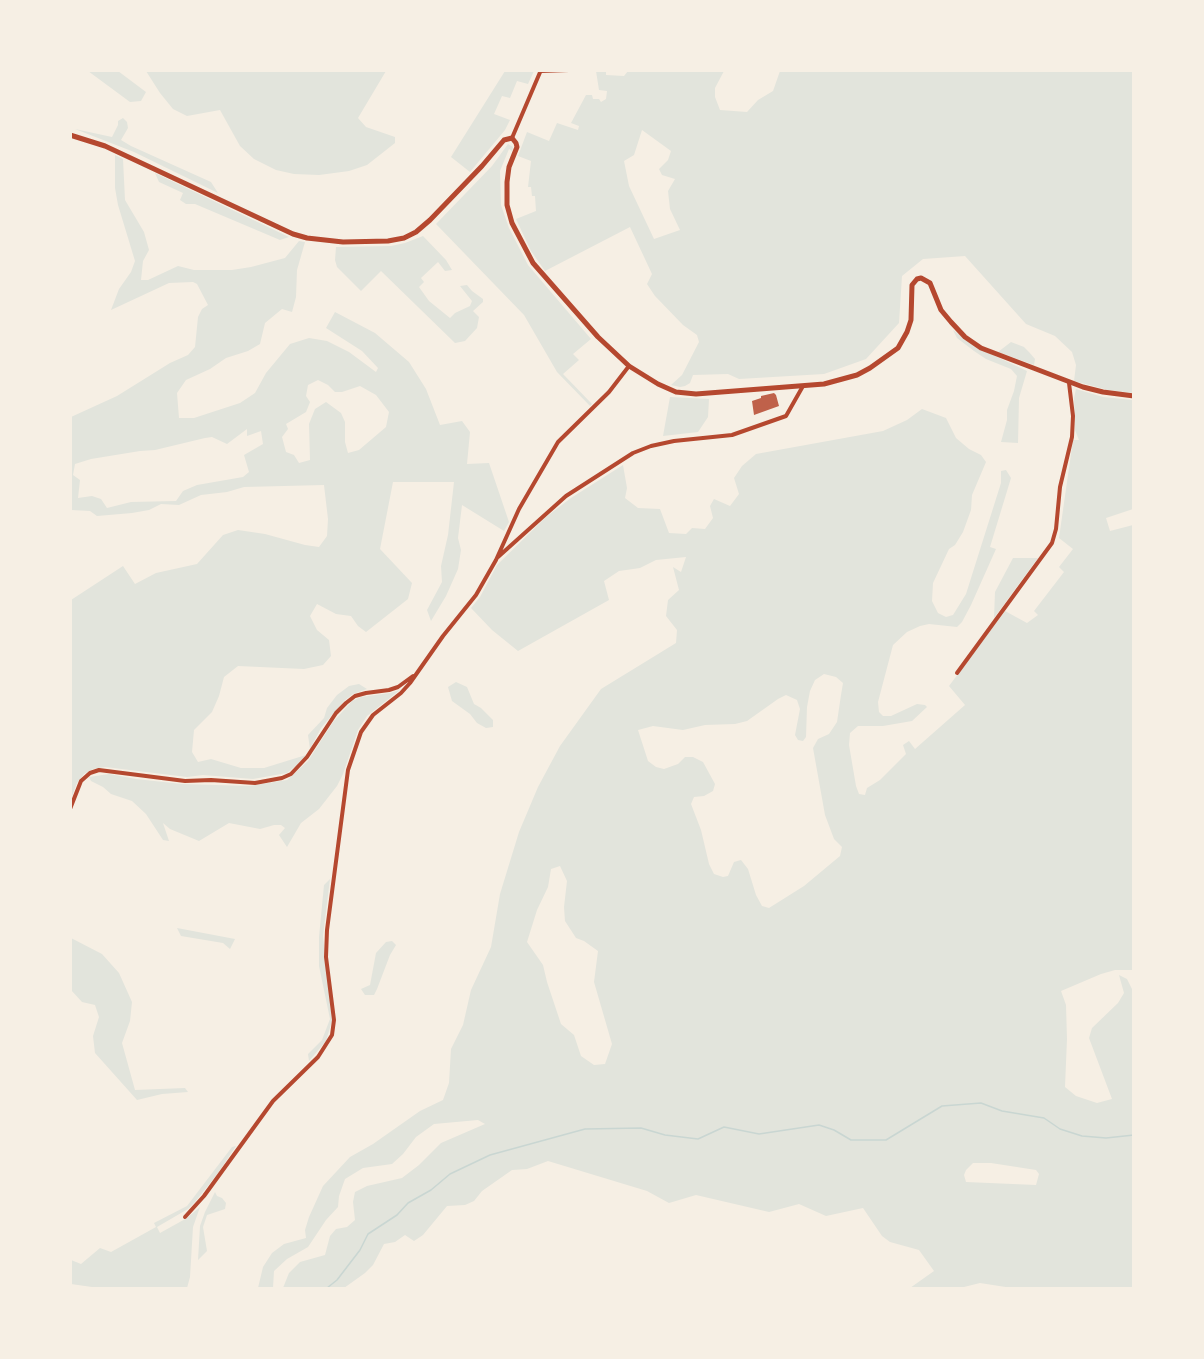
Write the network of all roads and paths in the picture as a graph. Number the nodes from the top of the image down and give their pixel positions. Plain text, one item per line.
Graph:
1 (569, 70) edge
2 (541, 71) edge
3 (70, 135) edge
4 (512, 138) junction
5 (629, 366) junction
6 (1070, 382) junction
7 (803, 386) junction
8 (1134, 396) edge
9 (496, 560) junction
10 (419, 672) junction
11 (957, 674) dead end
12 (70, 809) edge
13 (184, 1217) dead end

1 - 2 street
2 - 4 street
3 - 4 main road
4 - 5 main road
5 - 7 main road
5 - 9 street
6 - 7 main road
6 - 8 main road
6 - 11 street
7 - 9 street
9 - 10 street
10 - 12 street
10 - 13 street

